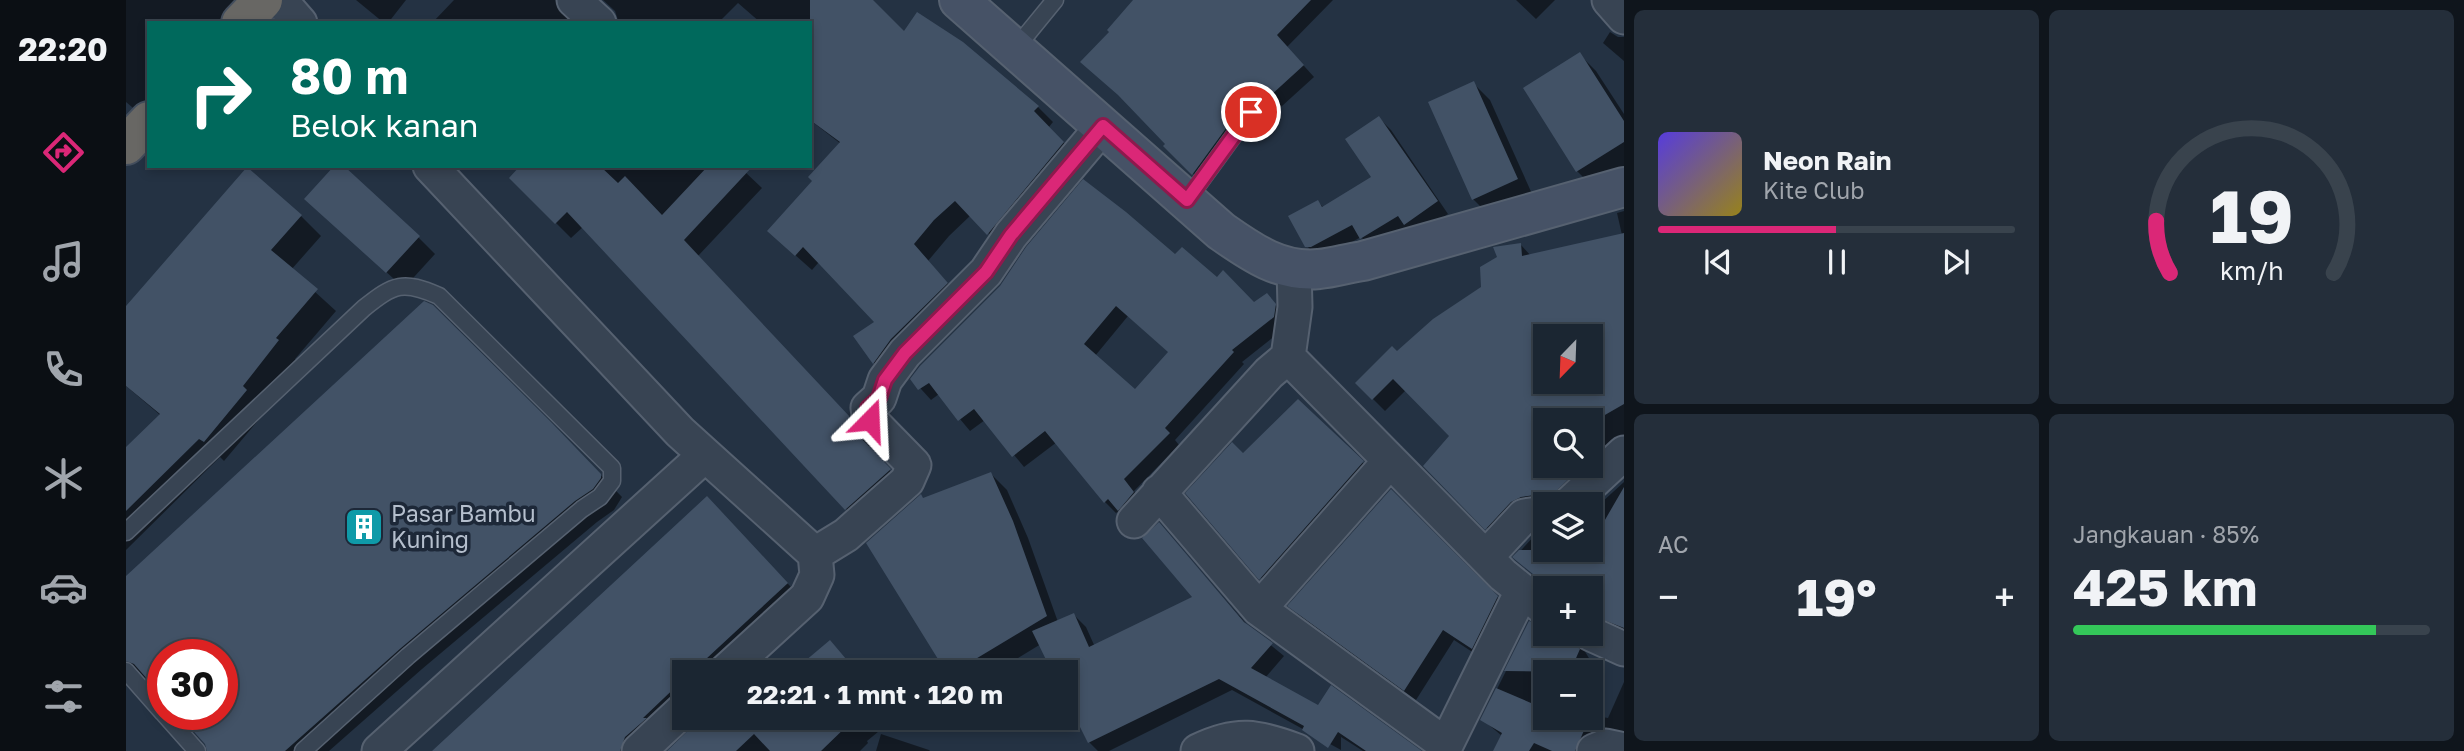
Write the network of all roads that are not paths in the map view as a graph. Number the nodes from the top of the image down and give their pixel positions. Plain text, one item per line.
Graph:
1 (263, 0) edge
2 (280, 0) edge
3 (574, 0) edge
4 (960, 0) edge
5 (1055, 0) edge
6 (244, 21) edge
7 (298, 21) edge
8 (597, 21) edge
9 (1016, 49) junction
10 (1251, 112) dead end
11 (147, 123) edge
12 (1103, 126) junction
13 (126, 145) edge
14 (432, 168) edge
15 (1624, 187) edge
16 (1187, 200) junction
17 (1294, 269) junction
18 (1288, 357) junction
19 (1624, 453) edge
20 (704, 457) junction
21 (1390, 461) junction
22 (1159, 492) junction
23 (1582, 492) edge
24 (1533, 515) edge
25 (1134, 520) dead end
26 (126, 532) edge
27 (815, 554) junction
28 (1486, 557) junction
29 (1533, 599) edge
30 (1533, 602) edge
31 (1259, 609) junction
32 (1603, 639) edge
33 (1624, 649) edge
34 (738, 660) edge
35 (126, 671) edge
36 (147, 695) edge
37 (672, 720) edge
38 (178, 730) edge
39 (1444, 748) edge
40 (1624, 750) edge
41 (197, 751) edge
42 (303, 751) edge
43 (379, 751) edge
44 (639, 751) edge
45 (1198, 751) edge
46 (1297, 751) edge
47 (1594, 751) edge

1 - 6 highway
2 - 7 street
3 - 8 street
4 - 9 main road
5 - 9 lane
9 - 12 main road
10 - 16 lane
11 - 13 highway
12 - 16 main road
12 - 27 street
14 - 20 street
15 - 17 main road
16 - 17 main road
17 - 18 street
18 - 21 street
18 - 22 street
19 - 23 street
20 - 27 street
20 - 43 street
21 - 28 street
21 - 31 street
22 - 25 street
22 - 31 street
24 - 28 street
26 - 42 lane
27 - 34 street
28 - 29 street
30 - 39 street
31 - 39 street
32 - 33 street
35 - 36 lane
37 - 44 street
38 - 41 lane
40 - 47 street
45 - 46 street

